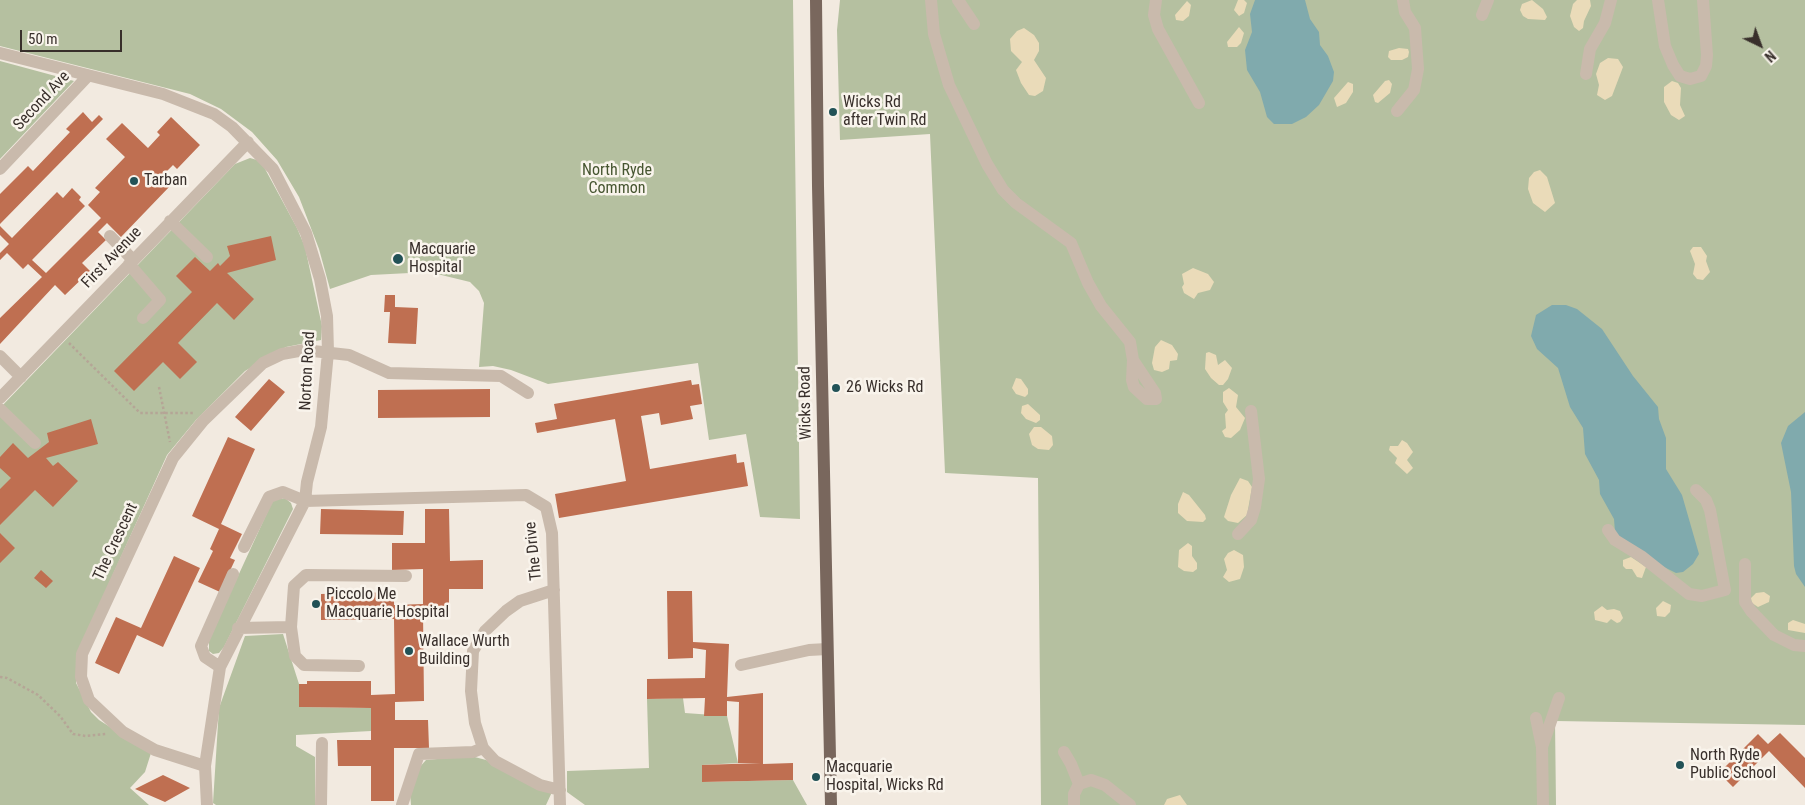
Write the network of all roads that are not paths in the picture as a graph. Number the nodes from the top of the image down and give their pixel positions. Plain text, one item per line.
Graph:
1 (816, 0) edge
2 (931, 0) edge
3 (958, 0) edge
4 (1156, 0) edge
5 (1403, 0) edge
6 (1488, 0) edge
7 (1611, 0) edge
8 (1658, 0) edge
9 (1703, 0) edge
10 (1482, 15) dead end
11 (974, 24) dead end
12 (0, 53) edge
13 (1586, 74) dead end
14 (87, 77) junction
15 (1199, 103) dead end
16 (1396, 111) dead end
17 (248, 142) junction
18 (0, 169) edge
19 (170, 221) junction
20 (110, 236) dead end
21 (207, 256) dead end
22 (131, 262) junction
23 (143, 318) dead end
24 (328, 352) junction
25 (0, 356) edge
26 (1133, 360) dead end
27 (20, 377) junction
28 (528, 393) dead end
29 (0, 398) edge
30 (0, 409) edge
31 (1251, 411) dead end
32 (35, 443) dead end
33 (1696, 490) dead end
34 (305, 501) junction
35 (1608, 530) dead end
36 (1238, 534) dead end
37 (244, 547) dead end
38 (1745, 564) dead end
39 (233, 574) dead end
40 (406, 576) dead end
41 (554, 590) junction
42 (291, 627) junction
43 (238, 628) junction
44 (1805, 646) edge
45 (827, 649) junction
46 (741, 665) dead end
47 (359, 666) dead end
48 (220, 667) junction
49 (1559, 698) dead end
50 (1536, 718) dead end
51 (322, 743) dead end
52 (483, 748) junction
53 (1542, 748) junction
54 (1064, 752) dead end
55 (205, 766) junction
56 (1079, 784) junction
57 (560, 790) junction
58 (207, 805) edge
59 (321, 805) edge
60 (402, 805) edge
61 (560, 805) edge
62 (831, 805) edge
63 (1074, 805) edge
64 (1130, 805) edge
65 (1543, 805) edge

1 - 45 main road, Wicks Road
2 - 26 lane
3 - 11 lane
4 - 15 lane
5 - 16 lane
6 - 10 lane
7 - 13 lane
8 - 9 lane
12 - 14 lane, Norton Road
14 - 17 lane, Norton Road
14 - 18 lane, Second Ave
17 - 19 lane, First Avenue
17 - 24 lane, Norton Road
19 - 21 lane
19 - 22 lane, First Avenue
20 - 22 lane
22 - 23 lane
22 - 27 lane, First Avenue
24 - 28 lane, The Crescent
24 - 34 lane, Norton Road
24 - 55 lane, The Crescent
25 - 27 lane
27 - 29 lane, First Avenue
30 - 32 lane
31 - 36 lane
33 - 35 lane
34 - 37 lane
34 - 41 lane, The Drive
34 - 43 lane, Norton Road
38 - 44 lane
39 - 48 lane
40 - 42 lane
41 - 52 lane
41 - 57 lane, The Drive
42 - 43 lane
42 - 47 lane
43 - 48 lane, Norton Road
45 - 46 lane
45 - 62 main road, Wicks Road
48 - 55 lane, Norton Road
49 - 53 lane
50 - 53 lane
51 - 59 lane
52 - 57 lane
52 - 60 lane
53 - 65 lane
54 - 56 lane
55 - 58 lane, Norton Road
56 - 63 lane
56 - 64 lane
57 - 61 lane, The Drive

